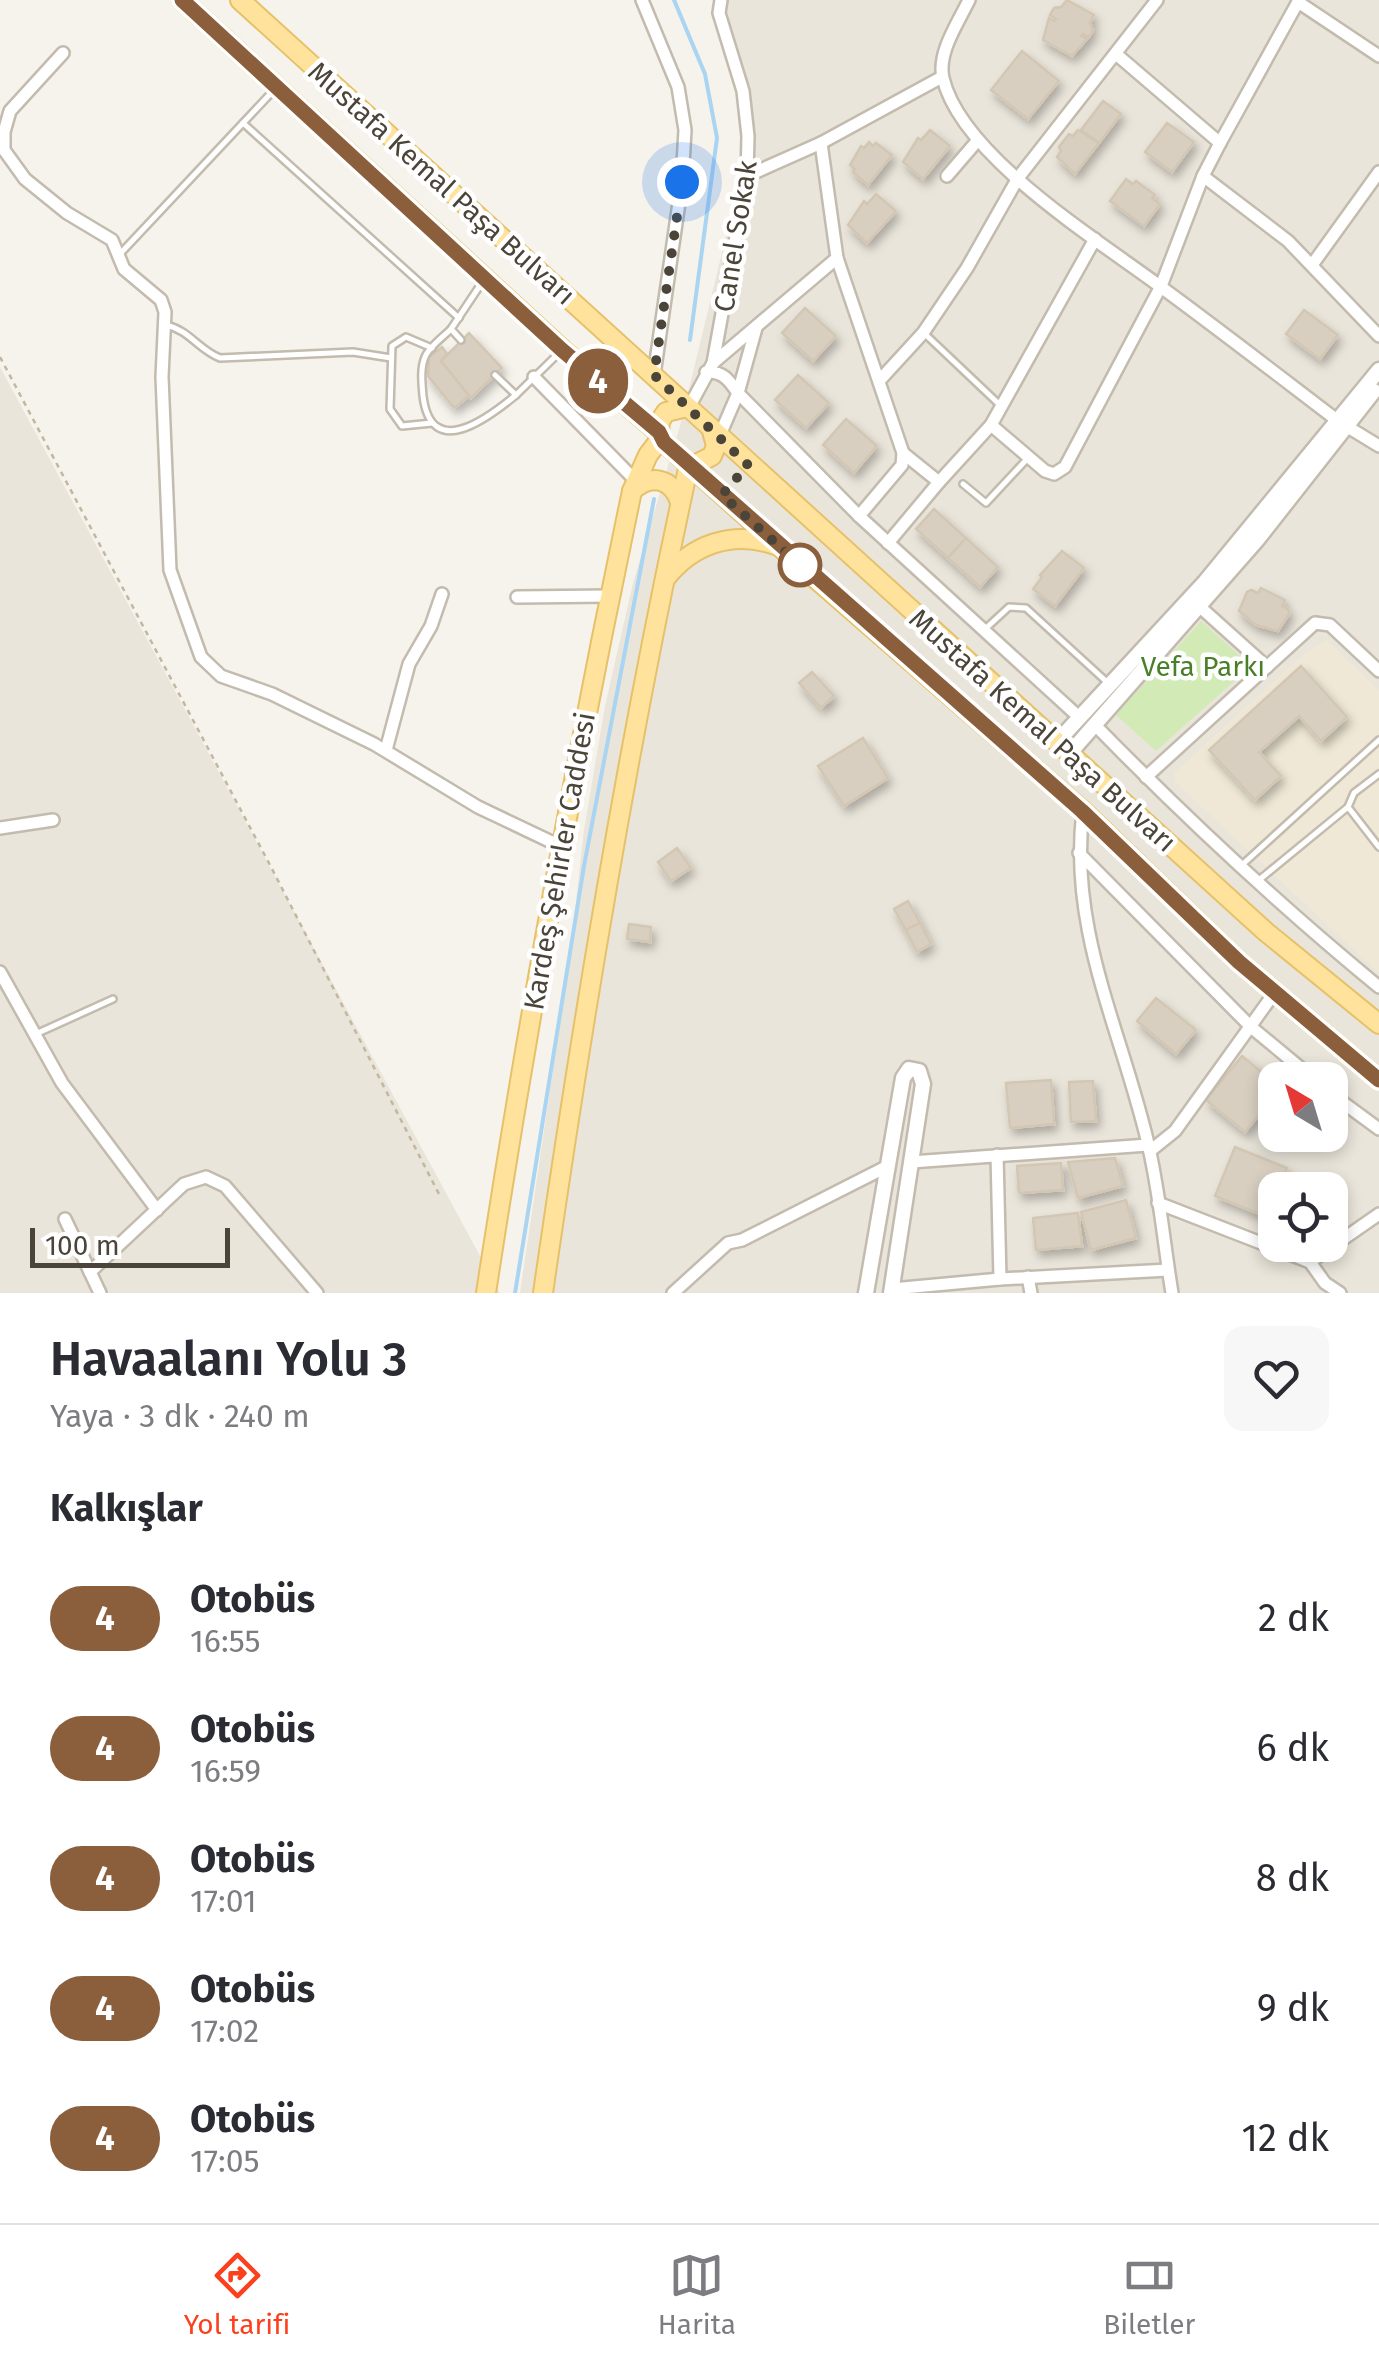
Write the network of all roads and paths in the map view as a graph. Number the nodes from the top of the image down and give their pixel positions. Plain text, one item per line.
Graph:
1 (182, 0) edge
2 (240, 0) edge
3 (642, 0) edge
4 (709, 0) edge
5 (969, 0) edge
6 (1156, 0) edge
7 (1299, 1) edge
8 (720, 6) edge
9 (63, 53) dead end
10 (1116, 54) junction
11 (1379, 56) edge
12 (942, 77) junction
13 (277, 87) junction
14 (243, 123) junction
15 (978, 140) junction
16 (821, 143) junction
17 (1220, 143) junction
18 (1379, 172) edge
19 (747, 176) junction
20 (947, 176) dead end
21 (1204, 176) junction
22 (1018, 178) junction
23 (1095, 239) junction
24 (117, 257) junction
25 (837, 258) junction
26 (1312, 266) junction
27 (485, 278) junction
28 (1161, 286) junction
29 (724, 316) junction
30 (459, 318) junction
31 (165, 324) junction
32 (451, 329) junction
33 (753, 330) junction
34 (924, 333) junction
35 (1379, 336) edge
36 (461, 340) dead end
37 (432, 348) junction
38 (562, 350) junction
39 (0, 358) edge
40 (392, 358) junction
41 (710, 367) junction
42 (1379, 370) edge
43 (495, 375) dead end
44 (654, 375) junction
45 (534, 377) junction
46 (879, 381) junction
47 (1379, 384) edge
48 (738, 393) junction
49 (516, 396) junction
50 (1001, 406) junction
51 (687, 408) junction
52 (1343, 423) junction
53 (432, 424) junction
54 (991, 424) junction
55 (715, 434) junction
56 (660, 435) junction
57 (1379, 446) edge
58 (903, 453) junction
59 (1029, 457) junction
60 (690, 465) junction
61 (939, 482) junction
62 (963, 484) dead end
63 (634, 485) junction
64 (680, 502) junction
65 (859, 516) junction
66 (888, 543) junction
67 (780, 548) junction
68 (665, 580) junction
69 (442, 594) dead end
70 (610, 596) junction
71 (518, 597) dead end
72 (1199, 606) junction
73 (983, 630) junction
74 (1267, 667) junction
75 (1379, 671) edge
76 (1110, 685) junction
77 (1080, 718) junction
78 (1095, 725) junction
79 (1379, 740) edge
80 (1063, 748) junction
81 (386, 750) junction
82 (1379, 774) edge
83 (1146, 777) junction
84 (1348, 808) junction
85 (1082, 811) junction
86 (53, 820) dead end
87 (0, 828) edge
88 (560, 846) junction
89 (1379, 847) edge
90 (1079, 853) junction
91 (1241, 866) junction
92 (1258, 882) junction
93 (0, 972) edge
94 (1379, 987) edge
95 (1275, 992) junction
96 (113, 999) dead end
97 (1379, 1024) edge
98 (1251, 1027) junction
99 (35, 1034) junction
100 (1293, 1062) edge
101 (1379, 1080) edge
102 (1348, 1106) edge
103 (1379, 1129) edge
104 (1149, 1148) junction
105 (997, 1155) junction
106 (911, 1162) junction
107 (888, 1166) junction
108 (440, 1198) dead end
109 (1158, 1203) junction
110 (156, 1210) junction
111 (1379, 1214) edge
112 (64, 1220) dead end
113 (1348, 1236) edge
114 (1258, 1242) edge
115 (1310, 1262) edge
116 (1168, 1270) junction
117 (90, 1272) junction
118 (1028, 1277) junction
119 (1000, 1279) junction
120 (891, 1291) edge
121 (100, 1293) edge
122 (317, 1293) edge
123 (486, 1293) edge
124 (543, 1293) edge
125 (673, 1293) edge
126 (866, 1293) edge
127 (1032, 1293) edge
128 (1172, 1293) edge
129 (1340, 1293) edge

1 - 13 main road, Mustafa Kemal Paşa Bulvarı
2 - 44 main road, Mustafa Kemal Paşa Bulvarı
3 - 44 street
4 - 8 street
5 - 12 street
6 - 10 street
7 - 11 street
7 - 17 street
8 - 19 street, Canel Sokak
9 - 24 street
10 - 17 street
10 - 22 street
12 - 15 street
12 - 16 street
13 - 14 lane
13 - 27 main road, Mustafa Kemal Paşa Bulvarı
14 - 24 lane
14 - 30 lane
15 - 20 street
15 - 22 street
16 - 19 street
16 - 25 street
17 - 21 street
18 - 26 street
19 - 29 street, Canel Sokak
21 - 26 street
21 - 28 street
22 - 23 street
22 - 34 street
23 - 28 street
23 - 50 street
24 - 31 street
25 - 33 street
25 - 46 street
26 - 35 street
27 - 30 lane
27 - 38 main road, Mustafa Kemal Paşa Bulvarı
28 - 52 street
28 - 59 street
29 - 33 street
29 - 41 street, Canel Sokak
30 - 32 lane
31 - 40 lane
31 - 81 street
32 - 36 lane
32 - 37 lane
33 - 41 street
33 - 48 street
34 - 46 street
34 - 50 lane
37 - 40 lane
37 - 53 lane
38 - 45 lane
38 - 56 main road, Mustafa Kemal Paşa Bulvarı
39 - 108 path
40 - 53 lane
41 - 48 street
41 - 51 street, Canel Sokak
42 - 52 street
43 - 49 lane
44 - 51 main road, Mustafa Kemal Paşa Bulvarı
45 - 49 lane
45 - 63 street
46 - 58 street
47 - 52 street
48 - 55 street
48 - 65 street
49 - 53 lane
50 - 54 street
51 - 55 main road
51 - 56 main road
52 - 57 street
52 - 72 street
52 - 76 street
54 - 59 street
54 - 61 street
55 - 60 main road
55 - 80 main road, Mustafa Kemal Paşa Bulvarı
56 - 60 main road
56 - 63 main road, Kardeş Şehirler Caddesi
58 - 61 street
58 - 65 street
59 - 62 lane
60 - 64 main road, Kardeş Şehirler Caddesi
60 - 67 main road, Mustafa Kemal Paşa Bulvarı
61 - 66 street
63 - 64 main road
63 - 70 main road, Kardeş Şehirler Caddesi
64 - 68 main road, Kardeş Şehirler Caddesi
65 - 66 street
66 - 73 street
67 - 68 main road
67 - 85 main road, Mustafa Kemal Paşa Bulvarı
68 - 124 main road, Kardeş Şehirler Caddesi
69 - 81 street
70 - 71 street
70 - 88 main road, Kardeş Şehirler Caddesi
72 - 74 street
72 - 78 street
73 - 76 lane
73 - 77 street
74 - 75 street
74 - 83 street
76 - 77 street
77 - 80 street
78 - 80 street
78 - 83 street
79 - 91 lane
80 - 97 main road, Mustafa Kemal Paşa Bulvarı
81 - 88 street
82 - 84 lane
83 - 91 street
84 - 89 lane
84 - 92 lane
85 - 90 street
85 - 95 main road, Mustafa Kemal Paşa Bulvarı
86 - 87 street
88 - 123 main road, Kardeş Şehirler Caddesi
90 - 98 street
90 - 104 street
91 - 92 street
92 - 94 street
93 - 99 street
95 - 98 street
95 - 101 main road, Mustafa Kemal Paşa Bulvarı
96 - 99 lane
98 - 100 street
98 - 104 street
99 - 110 street
102 - 103 street
104 - 105 street
104 - 109 street
105 - 106 street
105 - 119 street
106 - 107 street
106 - 120 street
107 - 125 street
107 - 126 street
109 - 114 street
109 - 116 street
110 - 117 street
110 - 122 street
111 - 113 street
112 - 117 street
115 - 129 street
116 - 118 street
116 - 128 street
117 - 121 street
118 - 119 street
118 - 127 street
119 - 120 street

